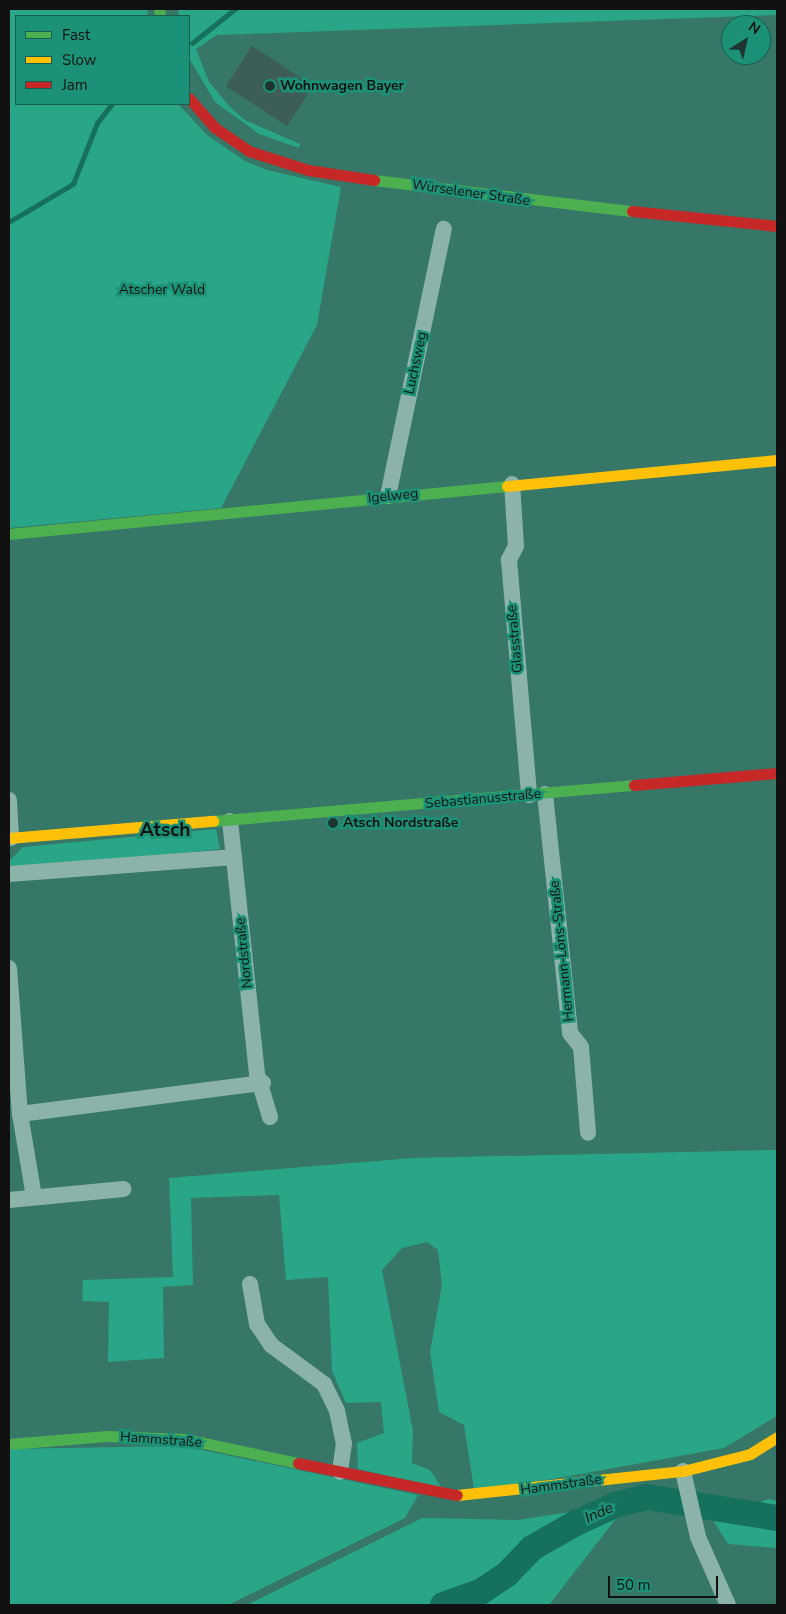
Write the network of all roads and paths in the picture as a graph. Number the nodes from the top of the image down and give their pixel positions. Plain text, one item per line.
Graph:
1 (190, 99) edge
2 (777, 226) edge
3 (444, 229) dead end
4 (777, 460) edge
5 (512, 484) junction
6 (388, 496) junction
7 (9, 534) edge
8 (777, 773) edge
9 (545, 794) junction
10 (529, 795) junction
11 (9, 800) edge
12 (230, 821) junction
13 (10, 838) edge
14 (234, 857) junction
15 (9, 874) edge
16 (9, 968) edge
17 (263, 1084) junction
18 (270, 1117) dead end
19 (17, 1124) edge
20 (588, 1133) dead end
21 (123, 1189) dead end
22 (34, 1197) junction
23 (9, 1200) edge
24 (250, 1284) dead end
25 (777, 1437) edge
26 (9, 1444) edge
27 (684, 1471) junction
28 (340, 1472) junction
29 (728, 1605) edge

1 - 2 street, Würselener Straße
3 - 6 street, Luchsweg
4 - 5 street, Igelweg
5 - 6 street, Igelweg
5 - 10 street, Glasstraße
6 - 7 street, Igelweg
8 - 9 street, Sebastianusstraße
9 - 10 street, Sebastianusstraße
9 - 20 street, Hermann-Löns-Straße
10 - 12 street, Sebastianusstraße
11 - 13 street
12 - 13 street, Sebastianusstraße
12 - 14 street, Nordstraße
14 - 15 street
14 - 17 street, Nordstraße
16 - 19 street
17 - 18 street, Nordstraße
17 - 19 street
19 - 22 street
21 - 22 street
22 - 23 street
24 - 28 street
25 - 27 street, Hammstraße
26 - 28 street, Hammstraße
27 - 28 street, Hammstraße
27 - 29 street

